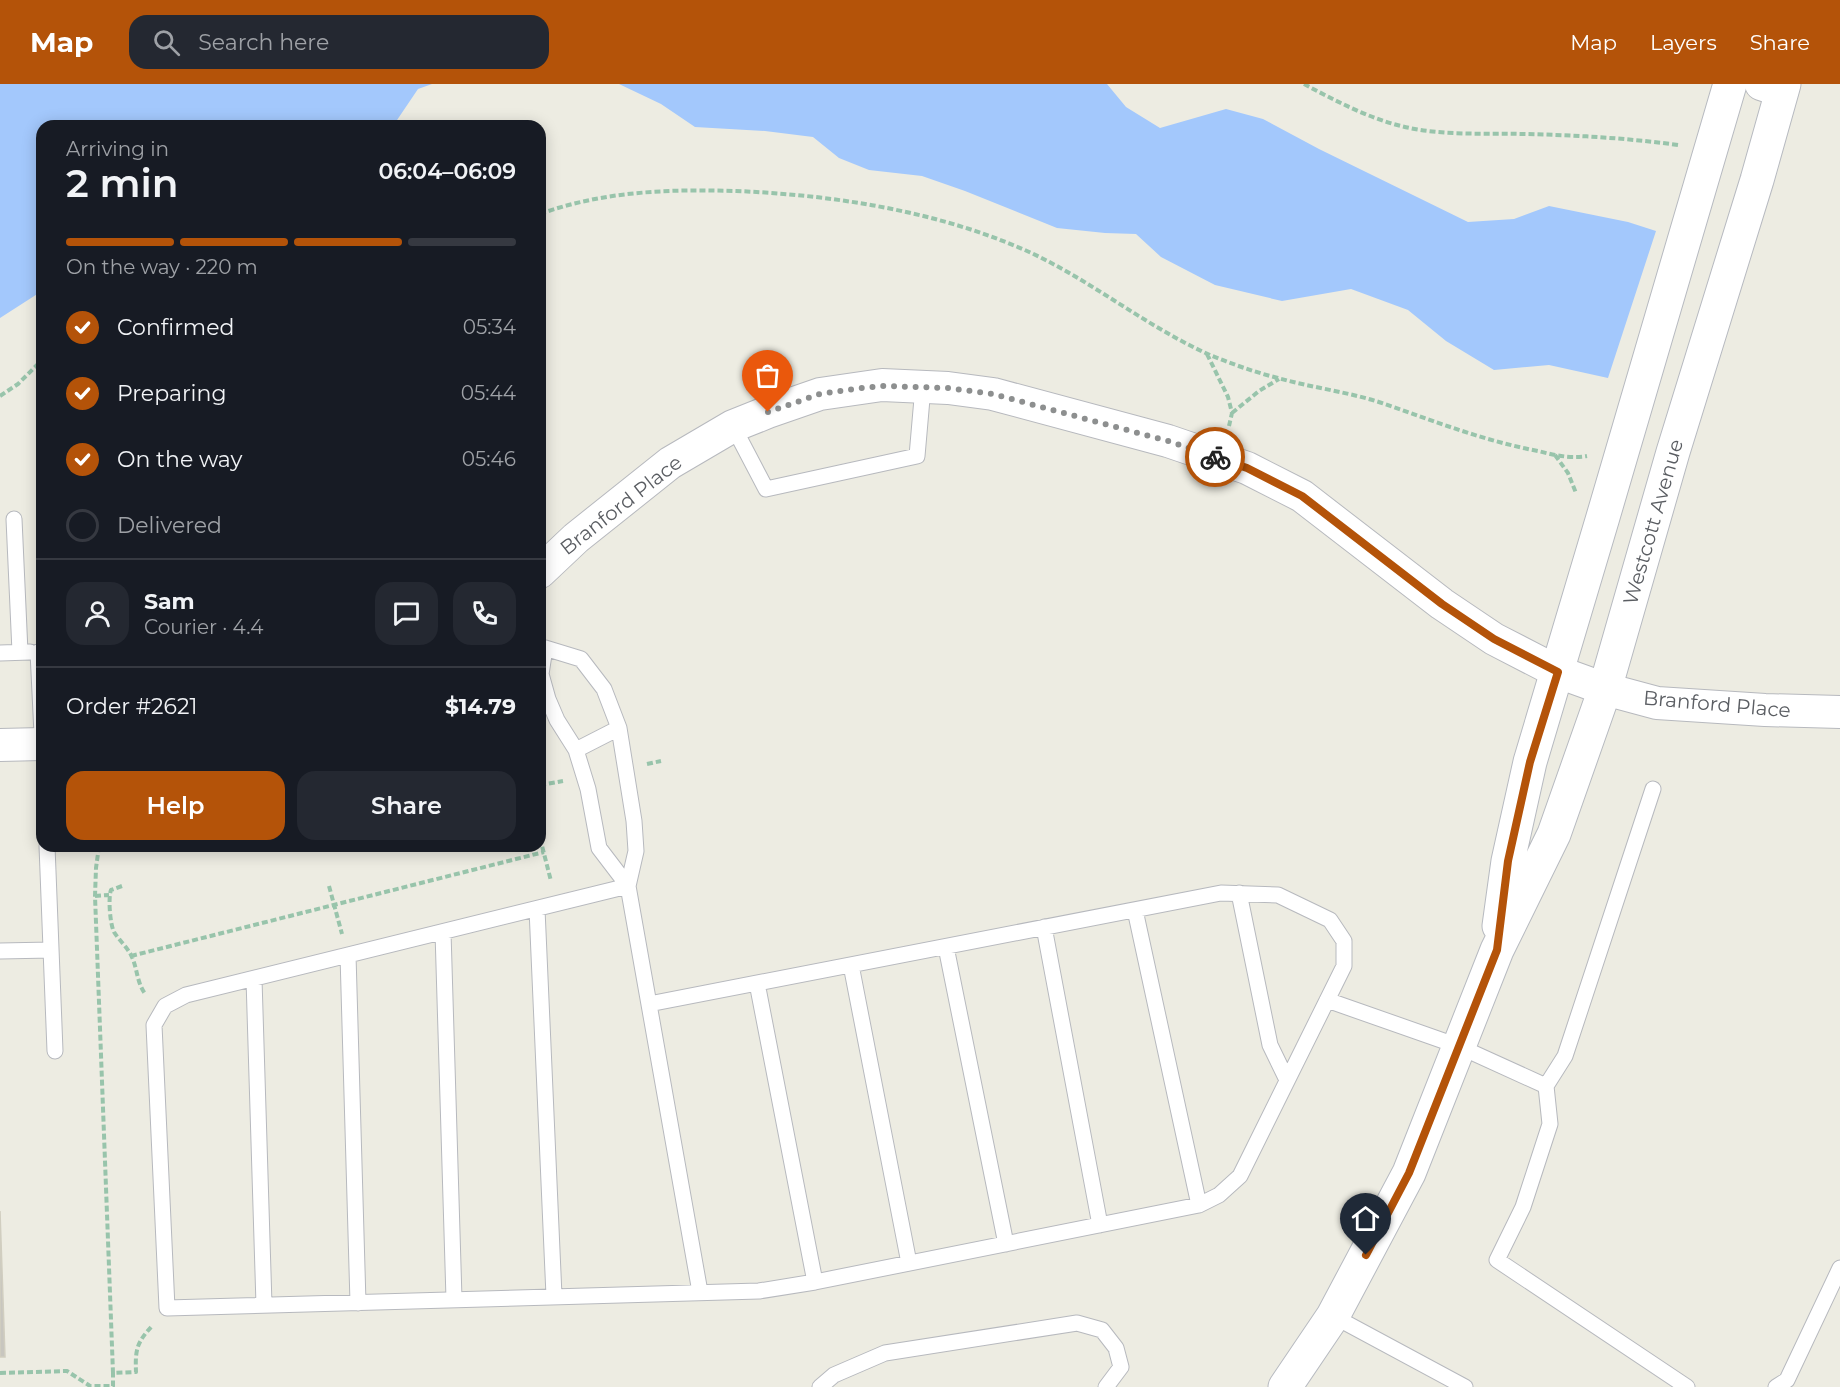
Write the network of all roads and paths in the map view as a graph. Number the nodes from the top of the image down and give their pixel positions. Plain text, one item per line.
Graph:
1 (1304, 84) edge
2 (1730, 84) edge
3 (1776, 86) edge
4 (1697, 155) junction
5 (546, 212) edge
6 (1207, 353) junction
7 (36, 366) edge
8 (1279, 379) junction
9 (923, 387) junction
10 (0, 396) edge
11 (1232, 413) junction
12 (733, 426) junction
13 (1229, 426) dead end
14 (1596, 454) dead end
15 (1554, 455) junction
16 (1578, 497) dead end
17 (14, 519) dead end
18 (546, 566) edge
19 (546, 645) edge
20 (20, 652) junction
21 (36, 652) edge
22 (0, 653) edge
23 (1558, 672) junction
24 (1605, 689) junction
25 (546, 692) edge
26 (1840, 711) edge
27 (619, 728) junction
28 (36, 744) edge
29 (0, 746) edge
30 (576, 750) junction
31 (1653, 789) dead end
32 (46, 852) edge
33 (98, 852) edge
34 (544, 852) joint
35 (122, 886) dead end
36 (329, 886) dead end
37 (627, 886) junction
38 (1239, 893) junction
39 (109, 895) junction
40 (95, 896) junction
41 (557, 904) junction
42 (334, 905) junction
43 (537, 909) junction
44 (1135, 910) junction
45 (1044, 927) junction
46 (443, 932) junction
47 (946, 947) junction
48 (51, 950) junction
49 (1497, 950) junction
50 (0, 951) edge
51 (348, 955) junction
52 (131, 956) junction
53 (851, 965) junction
54 (254, 979) junction
55 (757, 983) junction
56 (1327, 1000) junction
57 (649, 1004) junction
58 (160, 1015) junction
59 (1458, 1046) junction
60 (55, 1051) dead end
61 (1287, 1080) junction
62 (1546, 1086) junction
63 (1199, 1205) junction
64 (1100, 1225) junction
65 (1006, 1244) junction
66 (909, 1263) junction
67 (1840, 1268) edge
68 (815, 1282) junction
69 (700, 1292) junction
70 (554, 1296) junction
71 (454, 1299) junction
72 (358, 1303) junction
73 (264, 1305) junction
74 (167, 1308) junction
75 (1333, 1316) junction
76 (0, 1373) edge
77 (113, 1373) junction
78 (820, 1387) edge
79 (1106, 1387) edge
80 (1285, 1387) edge
81 (1465, 1387) edge
82 (1687, 1387) edge
83 (1776, 1387) edge

1 - 4 path
2 - 4 street, Westcott Avenue
3 - 24 street, Westcott Avenue
4 - 23 street, Westcott Avenue
5 - 6 path
6 - 8 path
6 - 11 path
7 - 10 path
8 - 11 path
8 - 15 path
9 - 12 street, Branford Place
9 - 12 lane
9 - 23 street, Branford Place
11 - 13 path
12 - 18 street, Branford Place
14 - 15 path
15 - 16 path
17 - 20 lane
19 - 27 lane
20 - 21 lane
20 - 22 lane
23 - 24 street, Branford Place
23 - 49 street, Westcott Avenue
24 - 26 street, Branford Place
24 - 49 street, Westcott Avenue
25 - 30 lane
27 - 30 lane
27 - 37 lane
28 - 29 street
30 - 37 lane
31 - 62 lane
32 - 48 lane
33 - 40 path
34 - 41 path
34 - 42 path
35 - 39 path
36 - 42 path
37 - 41 lane
37 - 57 lane
38 - 44 lane
38 - 56 lane
38 - 61 lane
39 - 40 path
39 - 52 path
40 - 77 path
41 - 43 lane
42 - 51 path
42 - 52 path
43 - 46 lane
43 - 70 lane
44 - 45 lane
44 - 63 lane
45 - 47 lane
45 - 64 lane
46 - 51 lane
46 - 71 lane
47 - 53 lane
47 - 65 lane
48 - 50 lane
48 - 60 lane
49 - 59 street, Westcott Avenue
51 - 54 lane
51 - 72 lane
52 - 58 path
53 - 55 lane
53 - 66 lane
54 - 58 lane
54 - 73 lane
55 - 57 lane
55 - 68 lane
56 - 59 lane
56 - 61 lane
57 - 69 lane
58 - 74 lane
59 - 62 lane
59 - 75 street, Westcott Avenue
61 - 63 lane
62 - 82 lane
63 - 64 lane
64 - 65 lane
65 - 66 lane
66 - 68 lane
67 - 83 lane
68 - 69 lane
69 - 70 lane
70 - 71 lane
71 - 72 lane
72 - 73 lane
73 - 74 lane
74 - 77 path
75 - 80 street, Westcott Avenue
75 - 81 lane
76 - 77 path
78 - 79 lane

